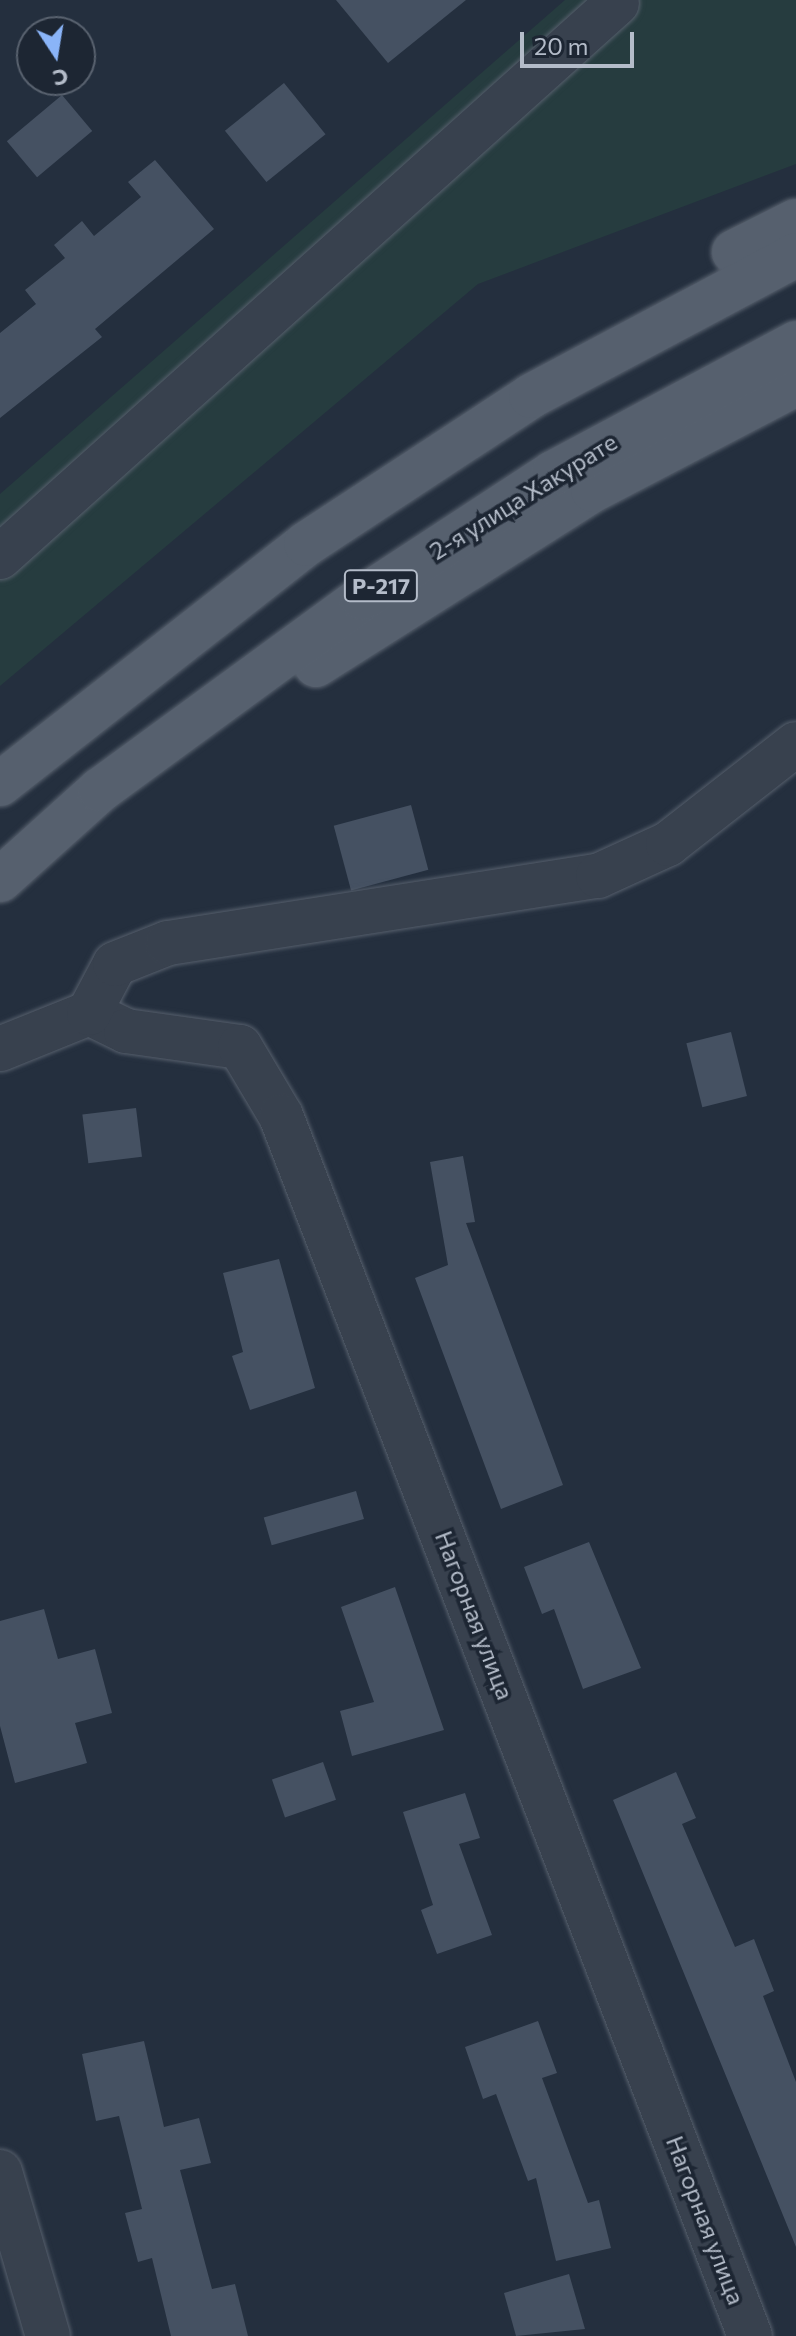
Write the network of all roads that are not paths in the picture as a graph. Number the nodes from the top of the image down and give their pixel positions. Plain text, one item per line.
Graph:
1 (617, 3) dead end
2 (796, 221) edge
3 (796, 255) edge
4 (796, 343) edge
5 (796, 384) edge
6 (531, 396) junction
7 (0, 557) edge
8 (796, 744) edge
9 (0, 784) edge
10 (0, 880) edge
11 (89, 1013) junction
12 (0, 1049) edge
13 (0, 2172) edge
14 (48, 2336) edge
15 (750, 2336) edge

1 - 7 street
2 - 6 main road
3 - 6 main road
4 - 10 main road, 2-я улица Хакурате / Р-217
5 - 10 main road
6 - 9 main road
8 - 11 street
11 - 12 street
11 - 15 street, Нагорная улица
13 - 14 street

